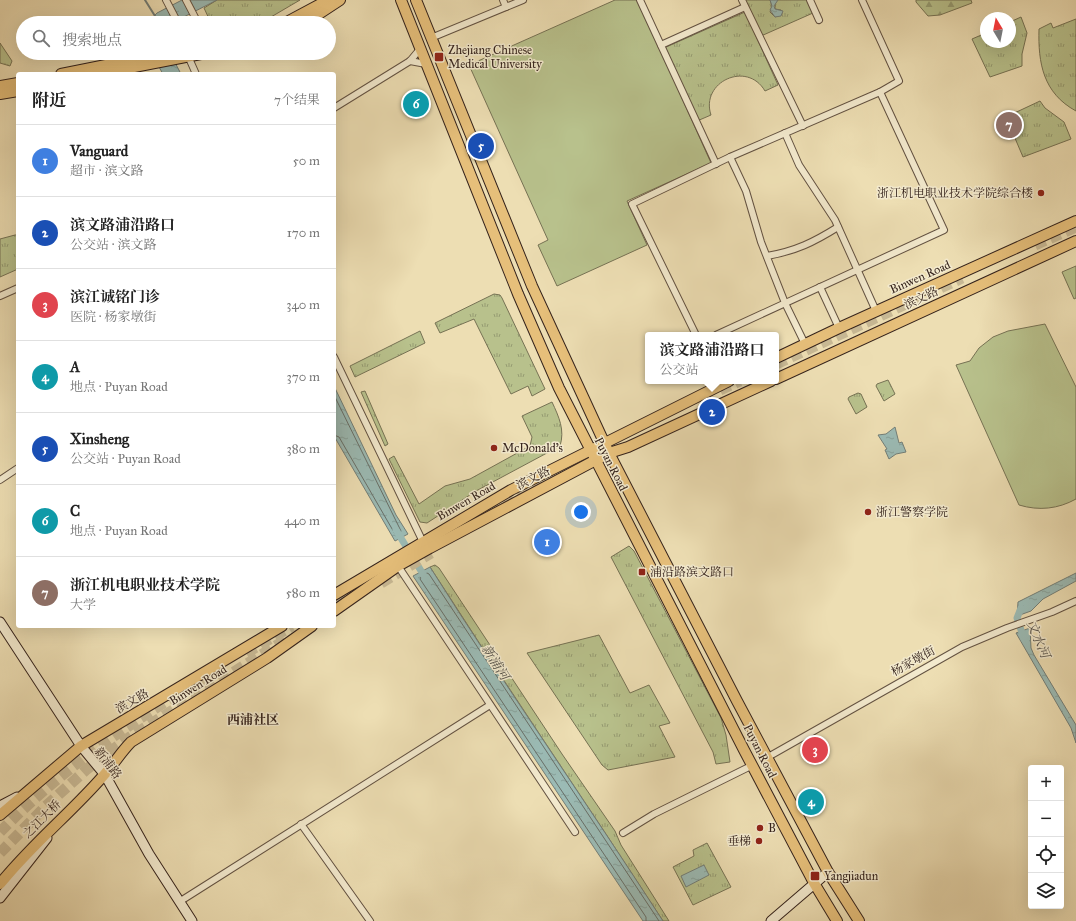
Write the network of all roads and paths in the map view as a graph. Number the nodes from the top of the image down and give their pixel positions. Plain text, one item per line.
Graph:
1 (186, 0) edge
2 (328, 0) edge
3 (340, 0) edge
4 (401, 0) edge
5 (416, 0) edge
6 (503, 0) edge
7 (523, 0) edge
8 (640, 0) edge
9 (742, 0) edge
10 (810, 0) edge
11 (862, 0) edge
12 (167, 2) edge
13 (506, 7) junction
14 (745, 7) junction
15 (174, 16) edge
16 (194, 16) edge
17 (298, 16) edge
18 (319, 16) edge
19 (819, 20) dead end
20 (431, 38) junction
21 (661, 45) junction
22 (420, 49) junction
23 (151, 60) joint
24 (190, 60) edge
25 (410, 61) junction
26 (426, 64) junction
27 (74, 72) edge
28 (106, 72) edge
29 (195, 72) edge
30 (16, 83) edge
31 (0, 86) edge
32 (16, 90) edge
33 (880, 92) junction
34 (0, 94) edge
35 (336, 107) edge
36 (803, 126) junction
37 (785, 133) junction
38 (730, 157) junction
39 (716, 164) junction
40 (1076, 221) edge
41 (838, 227) junction
42 (1076, 241) edge
43 (767, 256) junction
44 (858, 270) junction
45 (820, 287) junction
46 (16, 289) edge
47 (0, 296) edge
48 (785, 303) junction
49 (876, 311) junction
50 (839, 328) junction
51 (695, 332) edge
52 (722, 332) edge
53 (805, 344) junction
54 (779, 357) edge
55 (336, 362) edge
56 (779, 377) edge
57 (723, 384) tunnel mouth
58 (765, 384) edge
59 (604, 442) junction
60 (590, 450) junction
61 (609, 453) junction
62 (595, 460) junction
63 (16, 469) edge
64 (0, 480) edge
65 (428, 542) junction
66 (396, 562) junction
67 (336, 594) edge
68 (1076, 601) edge
69 (336, 609) edge
70 (0, 622) edge
71 (279, 628) edge
72 (309, 628) edge
73 (490, 705) junction
74 (80, 746) junction
75 (768, 757) junction
76 (753, 765) junction
77 (47, 774) junction
78 (105, 774) junction
79 (0, 806) edge
80 (73, 806) junction
81 (0, 815) edge
82 (301, 824) junction
83 (575, 832) dead end
84 (623, 833) dead end
85 (828, 872) junction
86 (814, 883) junction
87 (0, 884) edge
88 (0, 898) edge
89 (179, 902) junction
90 (192, 921) edge
91 (370, 921) edge
92 (771, 921) edge
93 (837, 921) edge
94 (859, 921) edge

1 - 16 street
2 - 17 main road
3 - 18 main road
4 - 22 main road, Puyan Road
5 - 20 main road, Puyan Road
6 - 13 street
7 - 13 street
8 - 21 street
9 - 14 street
10 - 19 street
11 - 33 street
12 - 15 street
13 - 20 street
14 - 21 street
14 - 36 street
20 - 59 main road, Puyan Road
21 - 39 street
22 - 25 street
22 - 26 main road, Puyan Road
23 - 27 main road
23 - 28 main road
24 - 29 street
25 - 26 street
25 - 35 street
26 - 60 main road, Puyan Road
30 - 31 main road
32 - 34 main road
33 - 36 street
33 - 44 street
36 - 37 street
37 - 38 street
37 - 41 street
38 - 39 street
38 - 43 street
39 - 51 street
40 - 49 main road, Binwen Road
41 - 43 street
41 - 44 street
42 - 56 main road, 滨文路
43 - 48 street
44 - 45 street
44 - 49 street
45 - 48 street
45 - 50 street
46 - 47 street
48 - 52 street
48 - 53 street
49 - 50 main road, Binwen Road
50 - 53 main road, Binwen Road
53 - 54 main road, Binwen Road
55 - 65 street
57 - 59 main road, Binwen Road
58 - 61 main road, 滨文路
59 - 60 main road, Binwen Road
59 - 61 main road, Puyan Road
60 - 62 main road, Puyan Road
60 - 65 main road, Binwen Road
61 - 62 main road, 滨文路
61 - 75 main road, Puyan Road
62 - 65 main road, 滨文路
62 - 76 main road, Puyan Road
63 - 64 street
65 - 66 main road, 滨文路
66 - 67 main road, 滨文路
66 - 69 main road
66 - 73 street
68 - 75 street, 杨家墩街
70 - 74 street, 新浦路
71 - 74 main road, 滨文路
72 - 78 main road, Binwen Road
73 - 82 street
73 - 83 street
74 - 77 main road, 滨文路
74 - 78 street, 新浦路
75 - 85 main road, Puyan Road
76 - 84 street
76 - 86 main road, Puyan Road
77 - 79 street, 滨文路
77 - 81 main road
78 - 80 main road, 之江大桥
78 - 89 street, 新浦路
80 - 87 main road, 之江大桥
80 - 88 street
82 - 89 street
82 - 91 street
85 - 86 street
85 - 94 main road, Puyan Road
86 - 92 street
86 - 93 main road, Puyan Road
89 - 90 street, 新浦路

